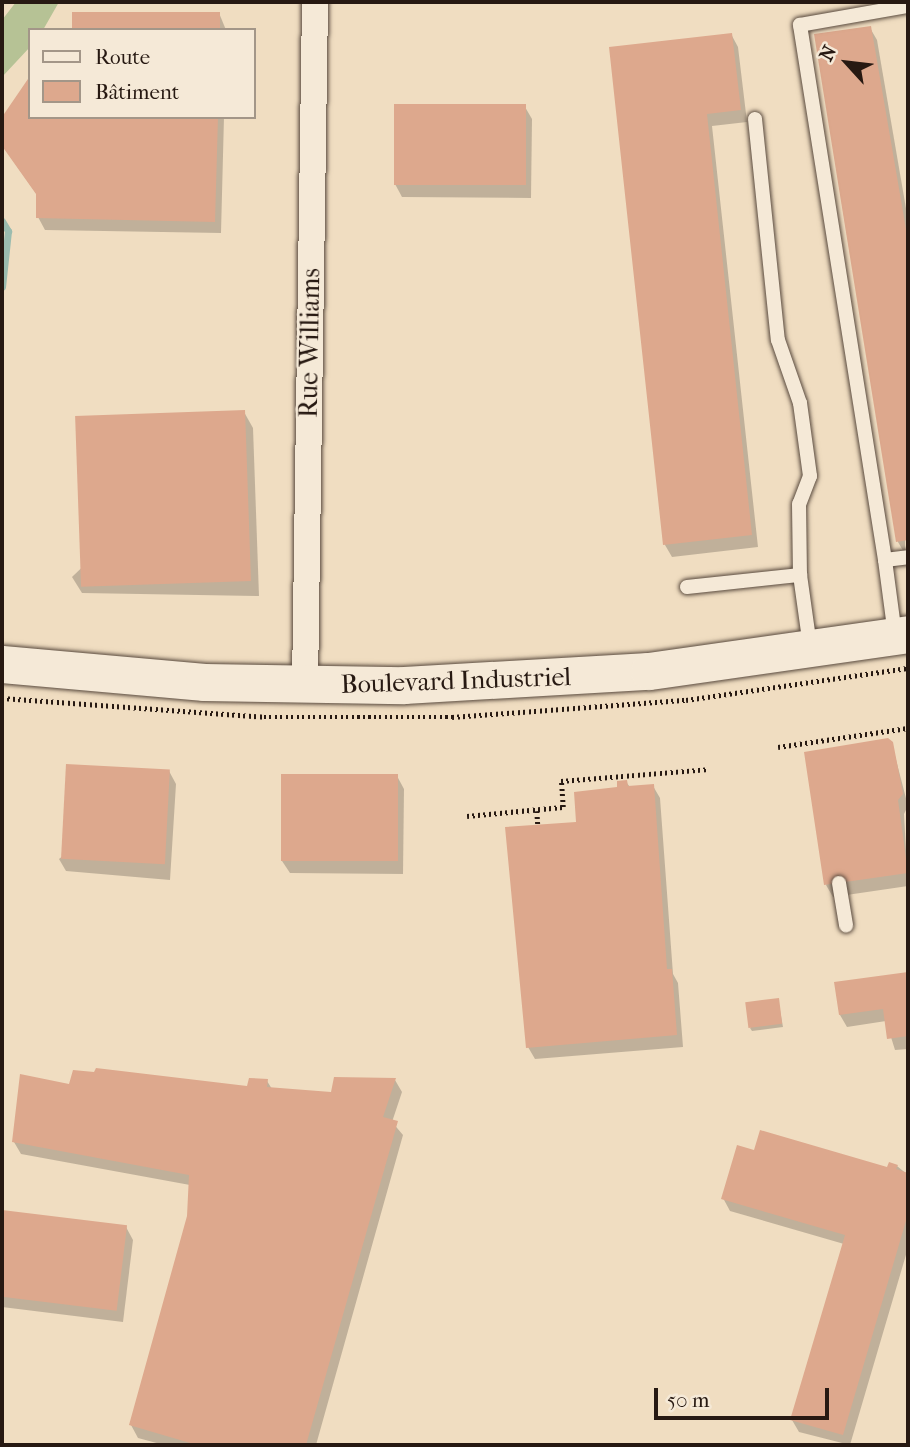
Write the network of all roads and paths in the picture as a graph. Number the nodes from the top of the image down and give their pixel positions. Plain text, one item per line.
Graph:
1 (315, 2) edge
2 (908, 6) edge
3 (755, 119) dead end
4 (908, 557) edge
5 (885, 560) junction
6 (800, 575) junction
7 (687, 587) dead end
8 (904, 646) edge
9 (811, 650) junction
10 (2, 664) edge
11 (305, 685) junction
12 (2, 698) edge
13 (908, 728) edge
14 (778, 747) dead end
15 (709, 769) dead end
16 (537, 811) junction
17 (467, 816) dead end
18 (538, 824) dead end
19 (839, 883) dead end
20 (846, 925) dead end

1 - 11 street, Rue Williams
2 - 5 lane
3 - 6 lane
4 - 5 lane
5 - 8 lane
6 - 7 lane
6 - 9 lane
8 - 9 street, Boulevard Industriel
8 - 12 path, Boulevard Industriel
9 - 11 street, Boulevard Industriel
10 - 11 street, Boulevard Industriel
13 - 14 path
15 - 16 path
16 - 17 path
16 - 18 path
19 - 20 lane

